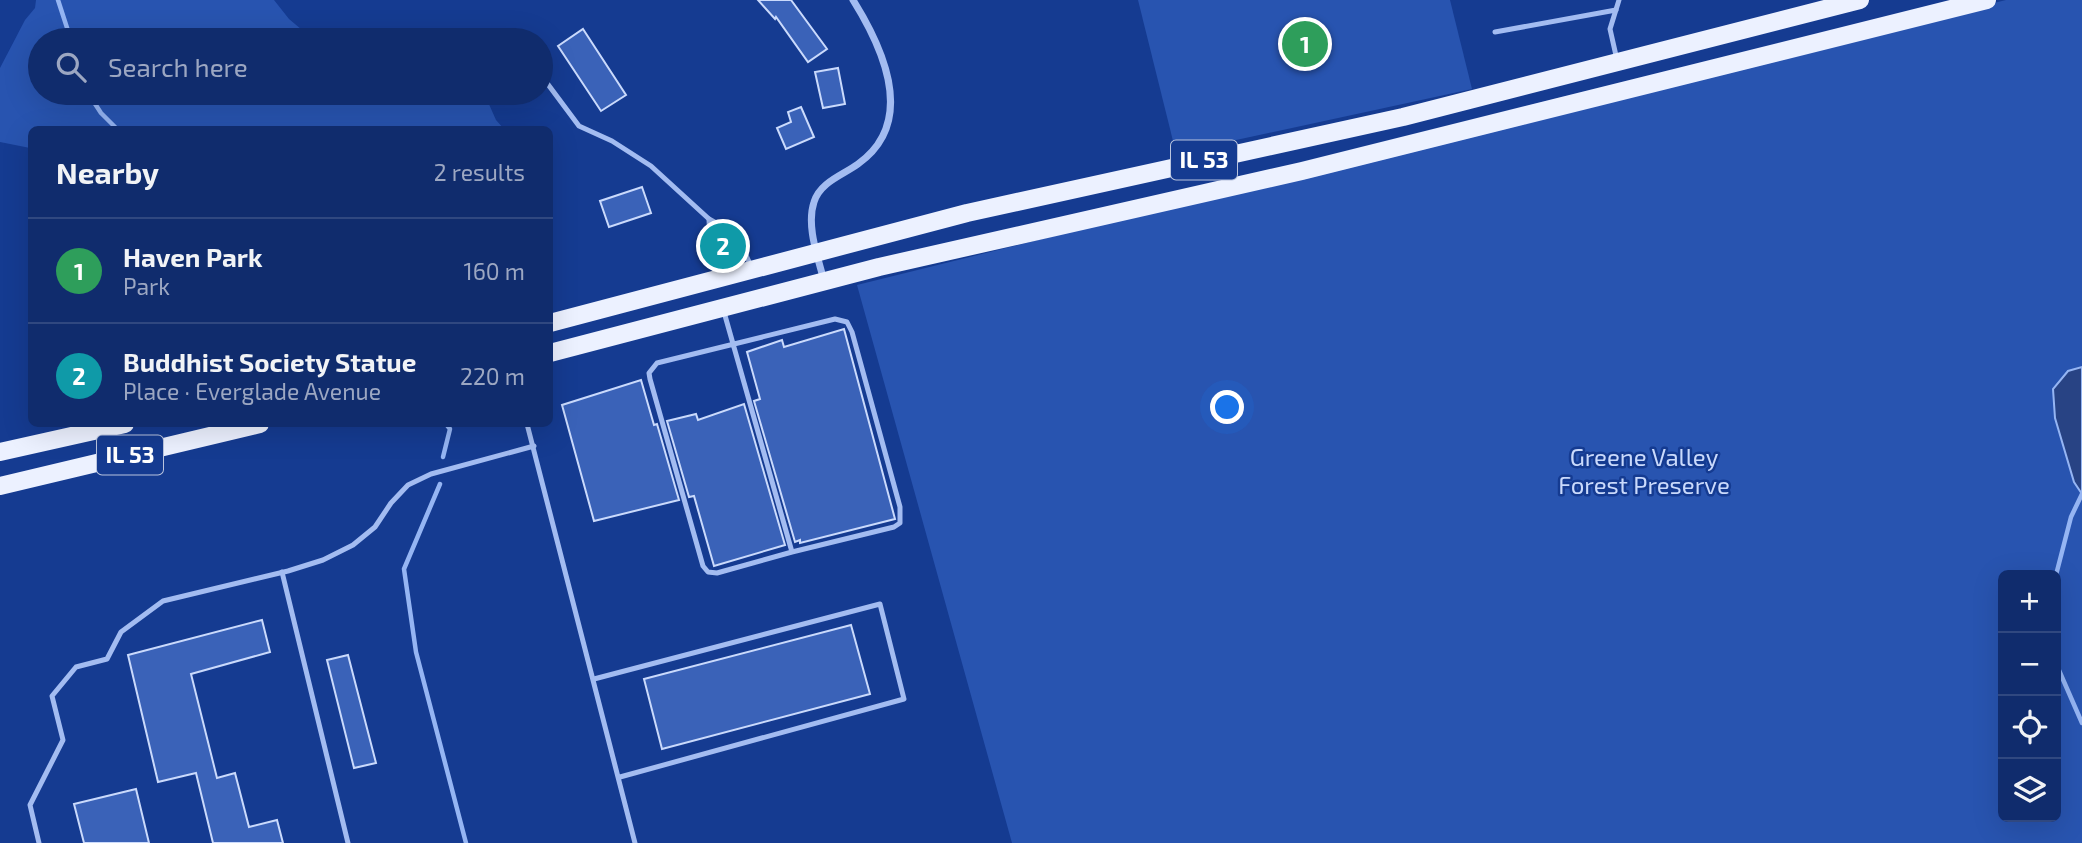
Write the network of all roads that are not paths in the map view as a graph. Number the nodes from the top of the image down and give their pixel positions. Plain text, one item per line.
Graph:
1 (853, 0) edge
2 (1619, 0) edge
3 (1860, 0) edge
4 (1987, 0) edge
5 (1616, 10) junction
6 (1495, 32) dead end
7 (1618, 63) junction
8 (553, 91) edge
9 (709, 219) junction
10 (817, 252) junction
11 (752, 269) junction
12 (718, 277) junction
13 (824, 281) junction
14 (723, 309) junction
15 (553, 322) edge
16 (733, 344) junction
17 (553, 352) edge
18 (112, 427) edge
19 (247, 427) edge
20 (528, 427) edge
21 (534, 446) junction
22 (0, 452) edge
23 (0, 486) edge
24 (792, 552) junction
25 (282, 572) junction
26 (594, 679) junction
27 (620, 777) junction
28 (39, 843) edge
29 (348, 843) edge
30 (635, 843) edge

1 - 10 street
2 - 5 lane
3 - 7 main road, IL 53
4 - 13 main road, IL 53
5 - 6 lane
5 - 7 lane
7 - 10 main road, IL 53
8 - 9 lane
9 - 11 lane
9 - 12 lane
10 - 11 main road, IL 53
10 - 13 street
11 - 12 main road, IL 53
12 - 15 main road, IL 53
13 - 14 main road, IL 53
14 - 16 lane
14 - 17 main road, IL 53
16 - 24 lane
16 - 24 lane
16 - 24 lane
18 - 22 main road, IL 53
19 - 23 main road, IL 53
20 - 21 lane
21 - 25 lane
21 - 26 lane
25 - 28 lane
25 - 29 lane
26 - 27 lane
26 - 27 lane
27 - 30 lane

